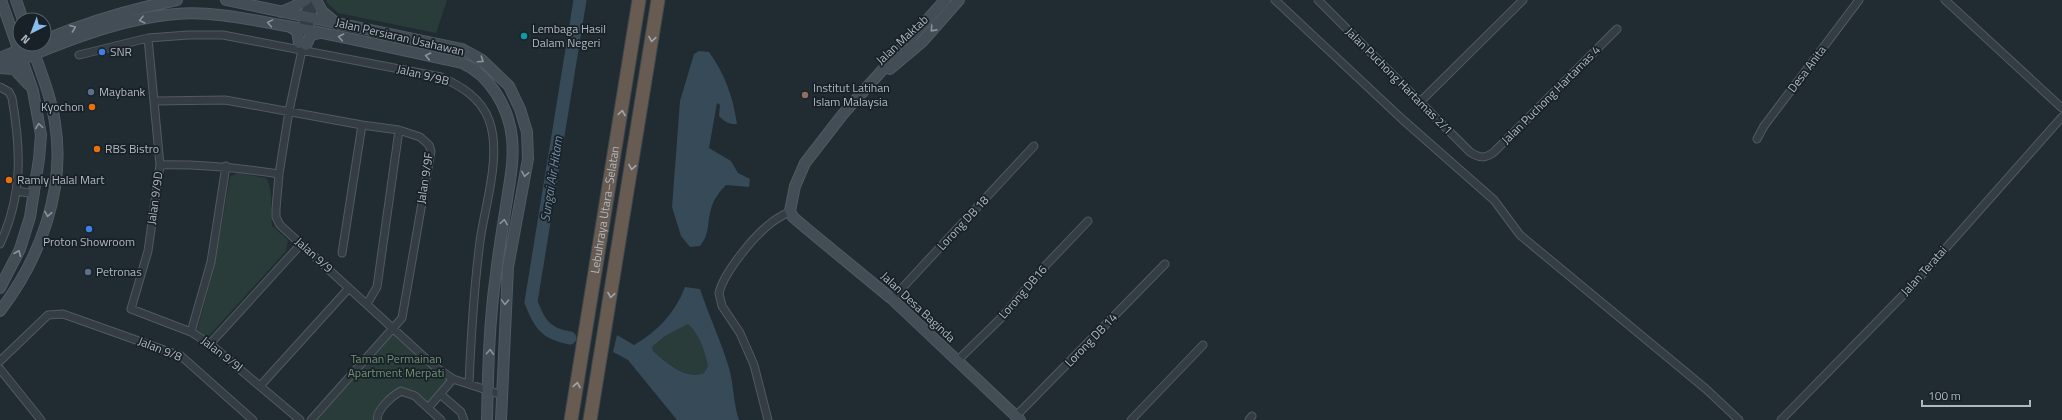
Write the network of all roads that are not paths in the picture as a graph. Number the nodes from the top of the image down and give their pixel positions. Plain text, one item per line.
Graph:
1 (1, 0) edge
2 (16, 0) edge
3 (177, 0) edge
4 (226, 0) edge
5 (307, 0) edge
6 (316, 0) edge
7 (639, 0) edge
8 (658, 0) edge
9 (945, 0) edge
10 (959, 0) edge
11 (1275, 0) edge
12 (1318, 0) edge
13 (1522, 0) edge
14 (1860, 0) edge
15 (1945, 0) edge
16 (21, 12) edge
17 (281, 12) junction
18 (308, 17) junction
19 (337, 23) junction
20 (290, 27) junction
21 (10, 28) junction
22 (1617, 29) dead end
23 (305, 30) junction
24 (322, 33) junction
25 (52, 35) edge
26 (148, 38) junction
27 (54, 47) joint
28 (305, 48) junction
29 (23, 52) edge
30 (34, 52) edge
31 (20, 54) junction
32 (79, 55) dead end
33 (0, 58) edge
34 (0, 68) edge
35 (43, 78) junction
36 (0, 87) edge
37 (33, 91) junction
38 (860, 95) junction
39 (155, 101) junction
40 (1420, 102) junction
41 (2062, 108) edge
42 (289, 112) junction
43 (2062, 117) edge
44 (362, 126) junction
45 (399, 130) junction
46 (1757, 139) dead end
47 (1034, 146) dead end
48 (1483, 158) joint
49 (160, 165) junction
50 (226, 166) junction
51 (279, 174) junction
52 (17, 191) junction
53 (35, 194) junction
54 (792, 214) junction
55 (1088, 221) dead end
56 (0, 244) edge
57 (301, 244) junction
58 (342, 253) dead end
59 (1166, 264) dead end
60 (0, 288) edge
61 (349, 288) junction
62 (892, 299) junction
63 (367, 304) junction
64 (131, 309) joint
65 (0, 311) edge
66 (395, 329) junction
67 (191, 332) junction
68 (210, 344) junction
69 (1203, 345) dead end
70 (0, 361) edge
71 (957, 361) junction
72 (0, 369) edge
73 (453, 379) junction
74 (469, 384) junction
75 (261, 385) junction
76 (488, 391) junction
77 (440, 394) junction
78 (502, 395) junction
79 (428, 408) junction
80 (1018, 418) edge
81 (41, 420) edge
82 (253, 420) edge
83 (300, 420) edge
84 (311, 420) edge
85 (377, 420) edge
86 (441, 420) edge
87 (464, 420) edge
88 (487, 420) edge
89 (501, 420) edge
90 (571, 420) edge
91 (590, 420) edge
92 (768, 420) edge
93 (1131, 420) edge
94 (1740, 420) edge
95 (1781, 420) edge

1 - 21 street
2 - 16 street
25 -> 3 street
4 - 17 street, Jalan Persiaran Usahawan
5 - 17 street
5 - 18 street
6 - 18 street
6 - 19 street
90 -> 7 highway, Lebuhraya Utara–Selatan
8 -> 91 highway, Lebuhraya Utara–Selatan
9 - 38 street, Jalan Maktab
10 -> 38 street, Jalan Maktab
11 - 94 street
12 - 40 street, Jalan Puchong Hartamas 2/1
13 - 40 street
14 - 46 street, Desa Anita
15 - 41 street
17 - 18 street, Jalan Persiaran Usahawan
18 - 19 street, Jalan Persiaran Usahawan
18 - 23 street, Jalan 9/9
19 -> 78 street, Jalan Persiaran Usahawan
20 - 23 street, Jalan Persiaran Usahawan
20 -> 27 street, Jalan Persiaran Usahawan
20 - 28 street
21 - 31 street
21 - 33 street
22 - 48 street, Jalan Puchong Hartamas 4
23 - 24 street, Jalan Persiaran Usahawan
23 - 28 street, Jalan 9/9
24 - 28 street
76 -> 24 street, Jalan Persiaran Usahawan
26 - 28 street, Jalan 9/9B
26 - 32 street, Jalan 9/9B
26 - 39 street, Jalan 9/9D
27 - 35 street
28 - 42 street, Jalan 9/9
28 - 74 street, Jalan 9/9B
29 - 31 street, Jalan Persiaran Usahawan
30 - 35 street
31 - 33 street
31 - 34 street
31 - 37 street
34 - 37 street
35 -> 65 street
36 - 52 street
53 -> 37 street
38 - 54 street, Jalan Maktab
39 - 42 street, Jalan 9/9F
39 - 49 street, Jalan 9/9D
40 - 48 street, Jalan Puchong Hartamas 2/1
42 - 44 street, Jalan 9/9F
42 - 51 street, Jalan 9/9
43 - 95 street, Jalan Teratai
44 - 45 street, Jalan 9/9F
44 - 58 street
45 - 63 street
45 - 66 street, Jalan 9/9F
47 - 62 street, Lorong DB 18
49 - 50 street
49 - 64 street, Jalan 9/9D
50 - 51 street
50 - 67 street
51 - 57 street, Jalan 9/9
52 - 53 street
52 - 56 street
60 -> 53 street
54 - 62 street, Jalan Desa Baginda
54 - 92 street
55 - 71 street, Lorong DB16
57 - 61 street, Jalan 9/9
57 - 68 street
59 - 80 street, Lorong DB 14
61 - 63 street, Jalan 9/9
61 - 75 street
62 - 71 street, Jalan Desa Baginda
63 - 66 street, Jalan 9/9
64 - 67 street, Jalan 9/9I
66 - 73 street, Jalan 9/9
66 - 84 street, Jalan 9/9F
67 - 68 street, Jalan 9/9I
68 - 75 street, Jalan 9/9I
69 - 93 street
70 - 82 street, Jalan 9/8
71 - 80 street, Jalan Desa Baginda
72 - 81 street
73 - 74 street, Jalan 9/9
73 - 77 street
74 - 76 street, Jalan 9/9
75 - 83 street, Jalan 9/9I
76 - 78 street, Jalan 9/9
76 - 88 street, Jalan Persiaran Usahawan
77 - 79 street
77 - 87 street
78 - 89 street, Jalan Persiaran Usahawan
79 - 85 street
79 - 86 street

